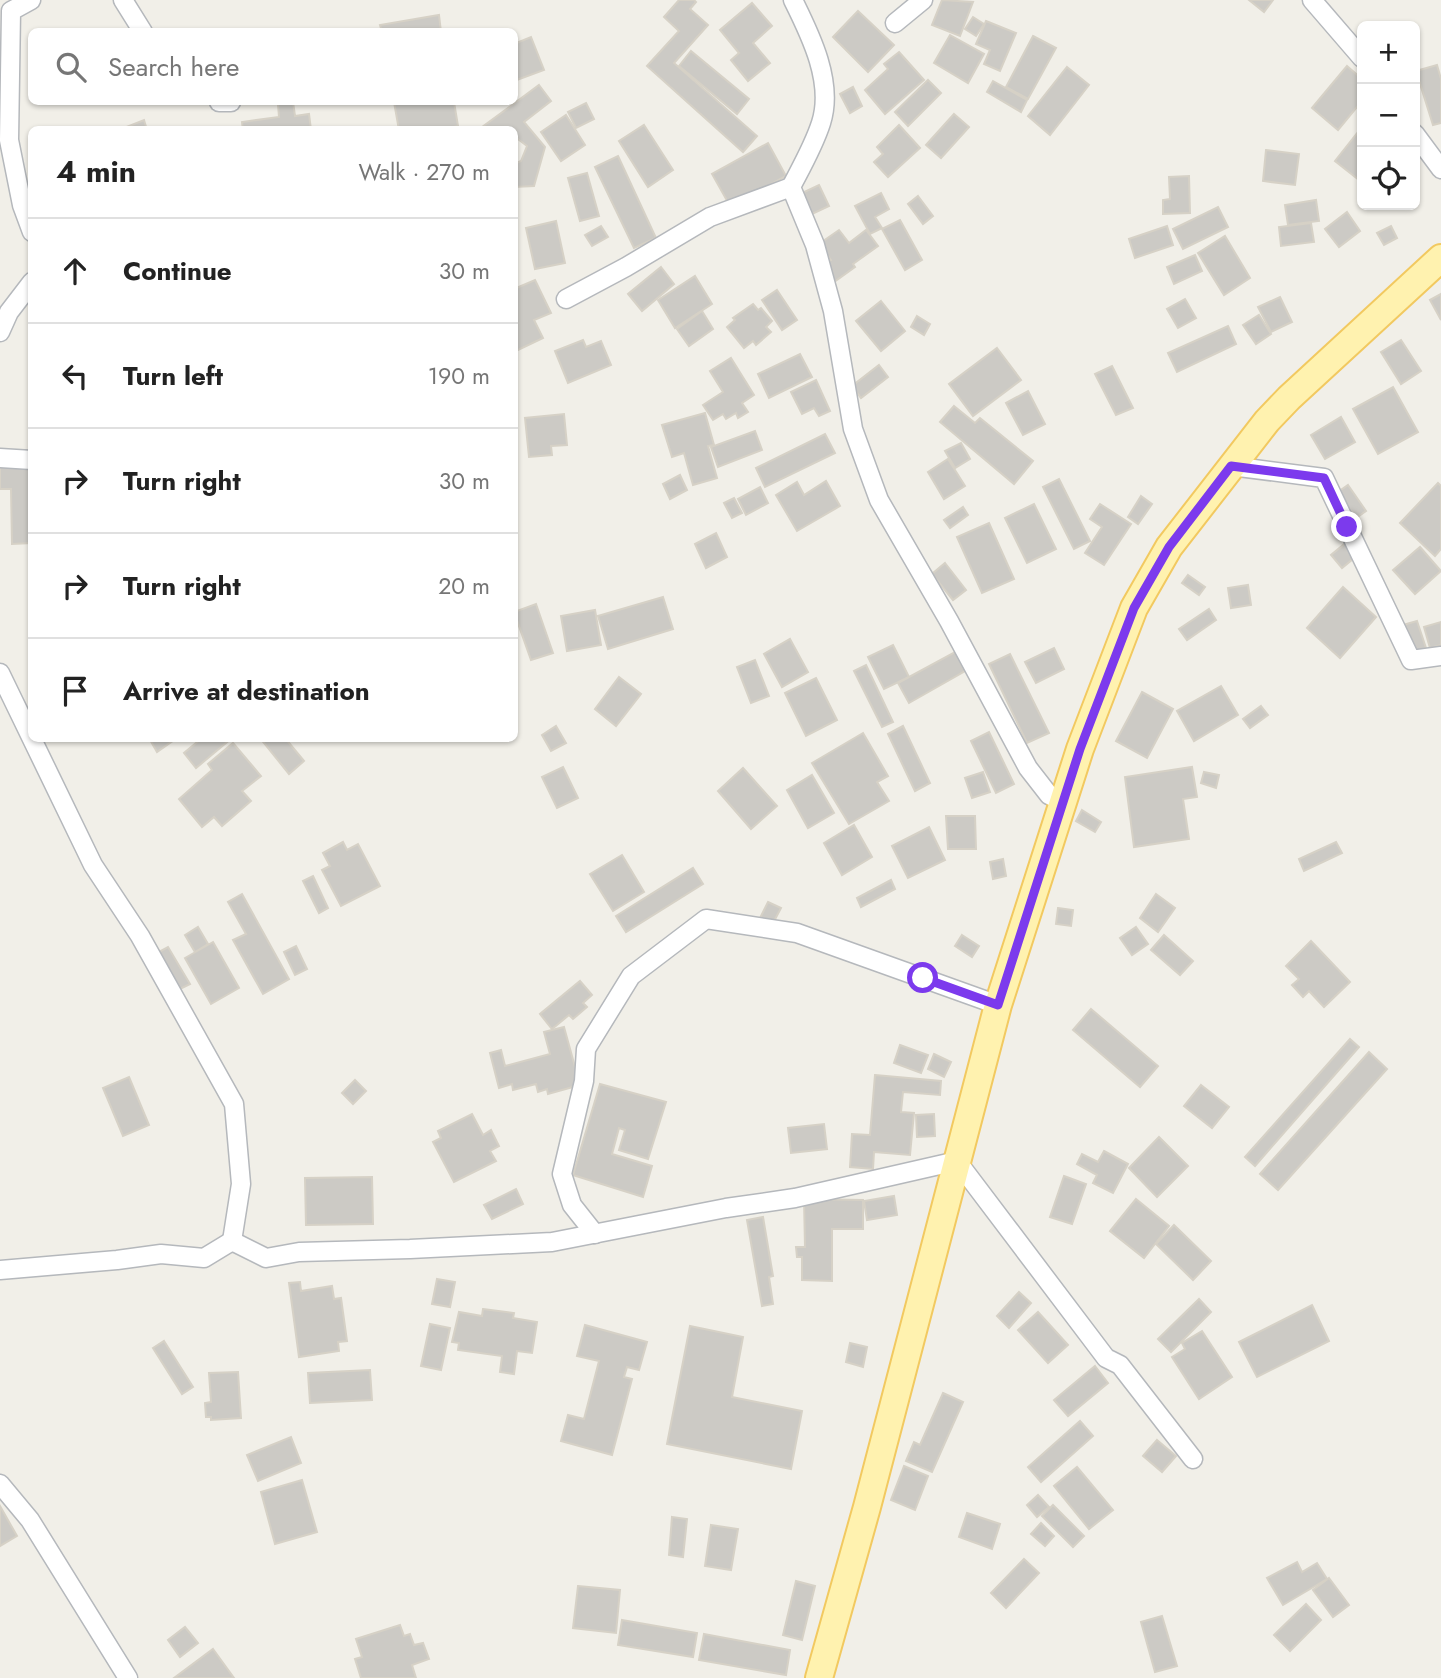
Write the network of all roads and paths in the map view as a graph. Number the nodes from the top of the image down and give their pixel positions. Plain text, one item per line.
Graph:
1 (30, 0) edge
2 (122, 0) edge
3 (793, 0) edge
4 (923, 0) edge
5 (1315, 1) edge
6 (5, 13) edge
7 (895, 23) dead end
8 (140, 28) edge
9 (1357, 52) edge
10 (1420, 141) edge
11 (1441, 169) edge
12 (791, 187) junction
13 (28, 221) edge
14 (1441, 258) edge
15 (28, 287) edge
16 (566, 299) dead end
17 (0, 332) edge
18 (0, 458) edge
19 (28, 460) edge
20 (1231, 466) junction
21 (1441, 656) edge
22 (0, 673) edge
23 (28, 731) edge
24 (33, 742) edge
25 (1063, 802) junction
26 (998, 1005) junction
27 (957, 1161) junction
28 (595, 1234) junction
29 (232, 1241) junction
30 (0, 1270) edge
31 (1193, 1459) dead end
32 (0, 1484) edge
33 (128, 1678) edge
34 (819, 1678) edge

1 - 6 street
2 - 8 street
3 - 12 street
4 - 7 street
5 - 9 street
6 - 13 street
10 - 11 street
12 - 16 street
12 - 25 street
14 - 20 main road
15 - 17 street
18 - 19 street
20 - 21 street
20 - 25 main road
22 - 23 street
24 - 29 street
25 - 26 main road
26 - 27 main road
26 - 28 street
27 - 28 street
27 - 31 street
27 - 34 main road
28 - 29 street
29 - 30 street
32 - 33 street

